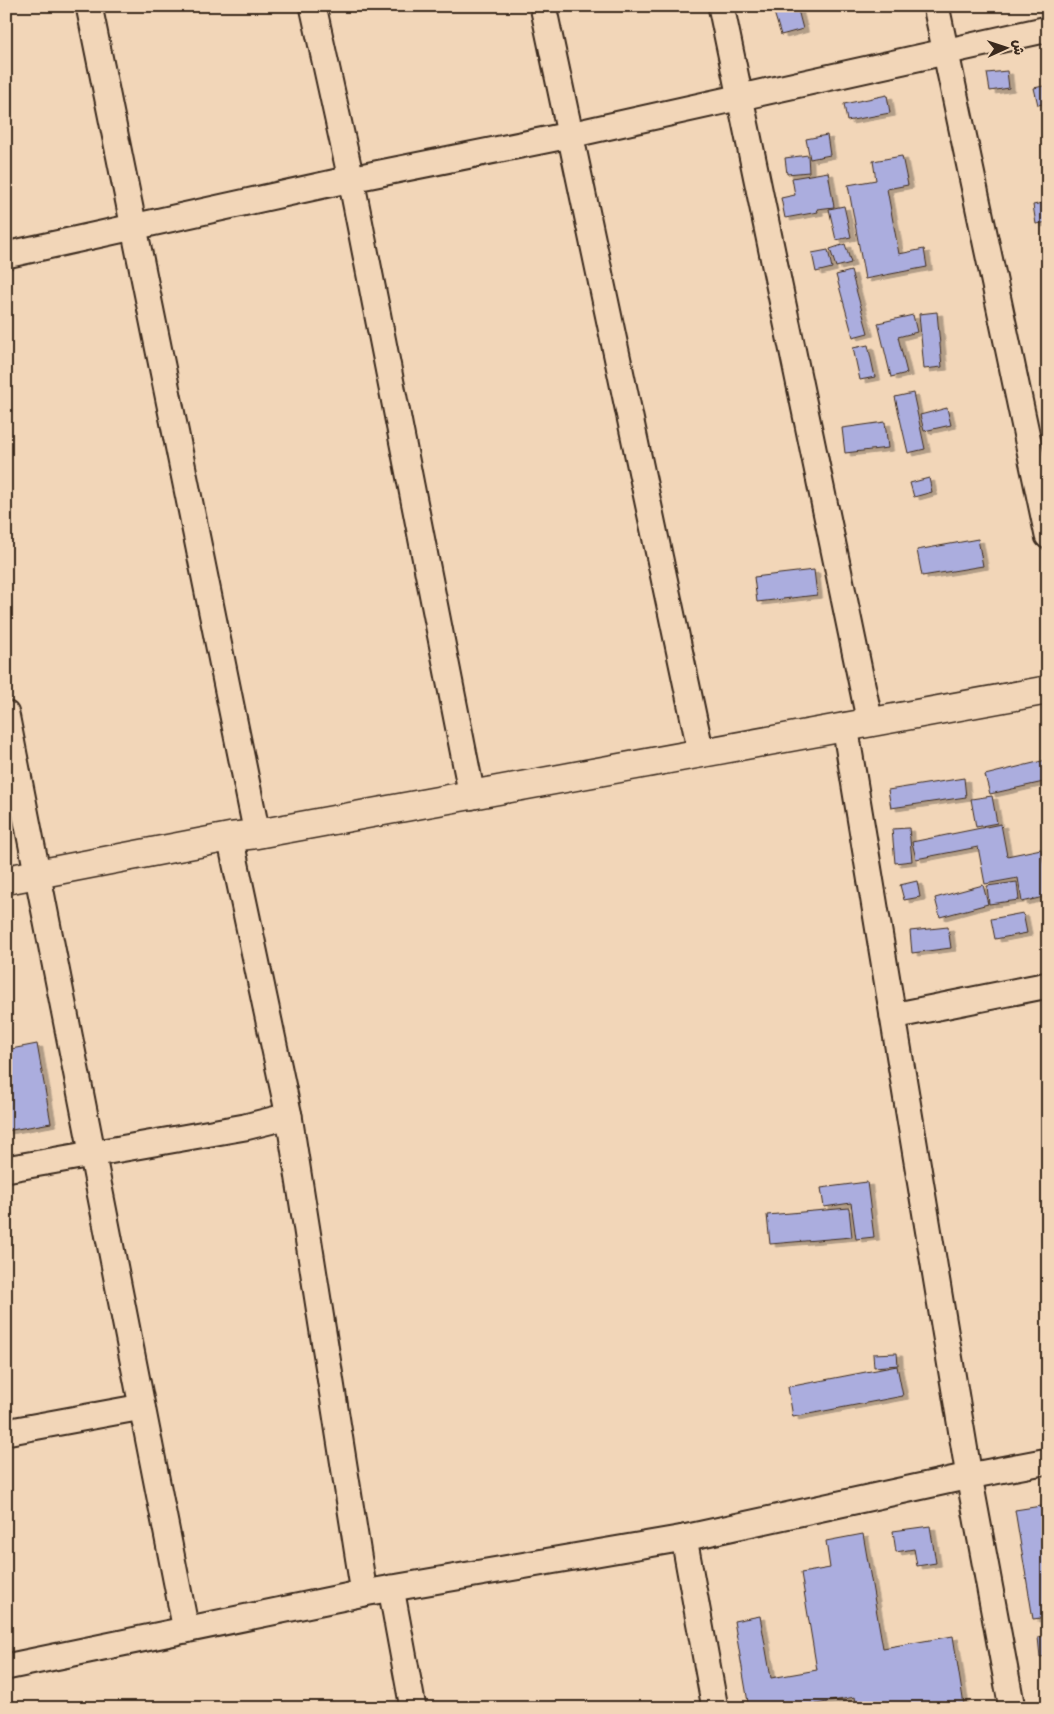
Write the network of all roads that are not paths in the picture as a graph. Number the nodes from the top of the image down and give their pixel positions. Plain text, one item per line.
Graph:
1 (89, 6) edge
2 (313, 6) edge
3 (543, 6) edge
4 (721, 6) edge
5 (936, 6) edge
6 (1048, 29) edge
7 (946, 51) junction
8 (741, 97) junction
9 (570, 135) junction
10 (351, 180) junction
11 (134, 226) junction
12 (6, 255) edge
13 (1048, 536) edge
14 (1048, 690) edge
15 (6, 714) edge
16 (857, 724) junction
17 (701, 753) junction
18 (472, 796) junction
19 (257, 834) junction
20 (230, 837) junction
21 (38, 874) junction
22 (6, 880) edge
23 (1048, 985) edge
24 (893, 1016) junction
25 (288, 1116) junction
26 (92, 1153) junction
27 (6, 1169) edge
28 (142, 1407) junction
29 (6, 1432) edge
30 (1048, 1461) edge
31 (969, 1476) junction
32 (684, 1538) junction
33 (391, 1588) junction
34 (364, 1593) junction
35 (186, 1630) junction
36 (6, 1667) edge
37 (413, 1708) edge
38 (716, 1708) edge
39 (1012, 1708) edge

1 - 11 street
2 - 10 street
3 - 9 street
4 - 8 street
5 - 7 street
6 - 7 street
7 - 8 street
7 - 13 street
8 - 9 street
8 - 16 street
9 - 10 street
9 - 17 street
10 - 11 street
10 - 18 street
11 - 12 street
11 - 19 street
14 - 16 street
15 - 21 street
16 - 17 street
16 - 24 street
17 - 18 street
18 - 19 street
19 - 20 street
20 - 21 street
20 - 25 street
21 - 22 street
21 - 26 street
23 - 24 street
24 - 31 street
25 - 26 street
25 - 34 street
26 - 27 street
26 - 28 street
28 - 29 street
28 - 35 street
30 - 31 street
31 - 32 street
31 - 39 street
32 - 33 street
32 - 38 street
33 - 34 street
33 - 37 street
34 - 35 street
35 - 36 street

